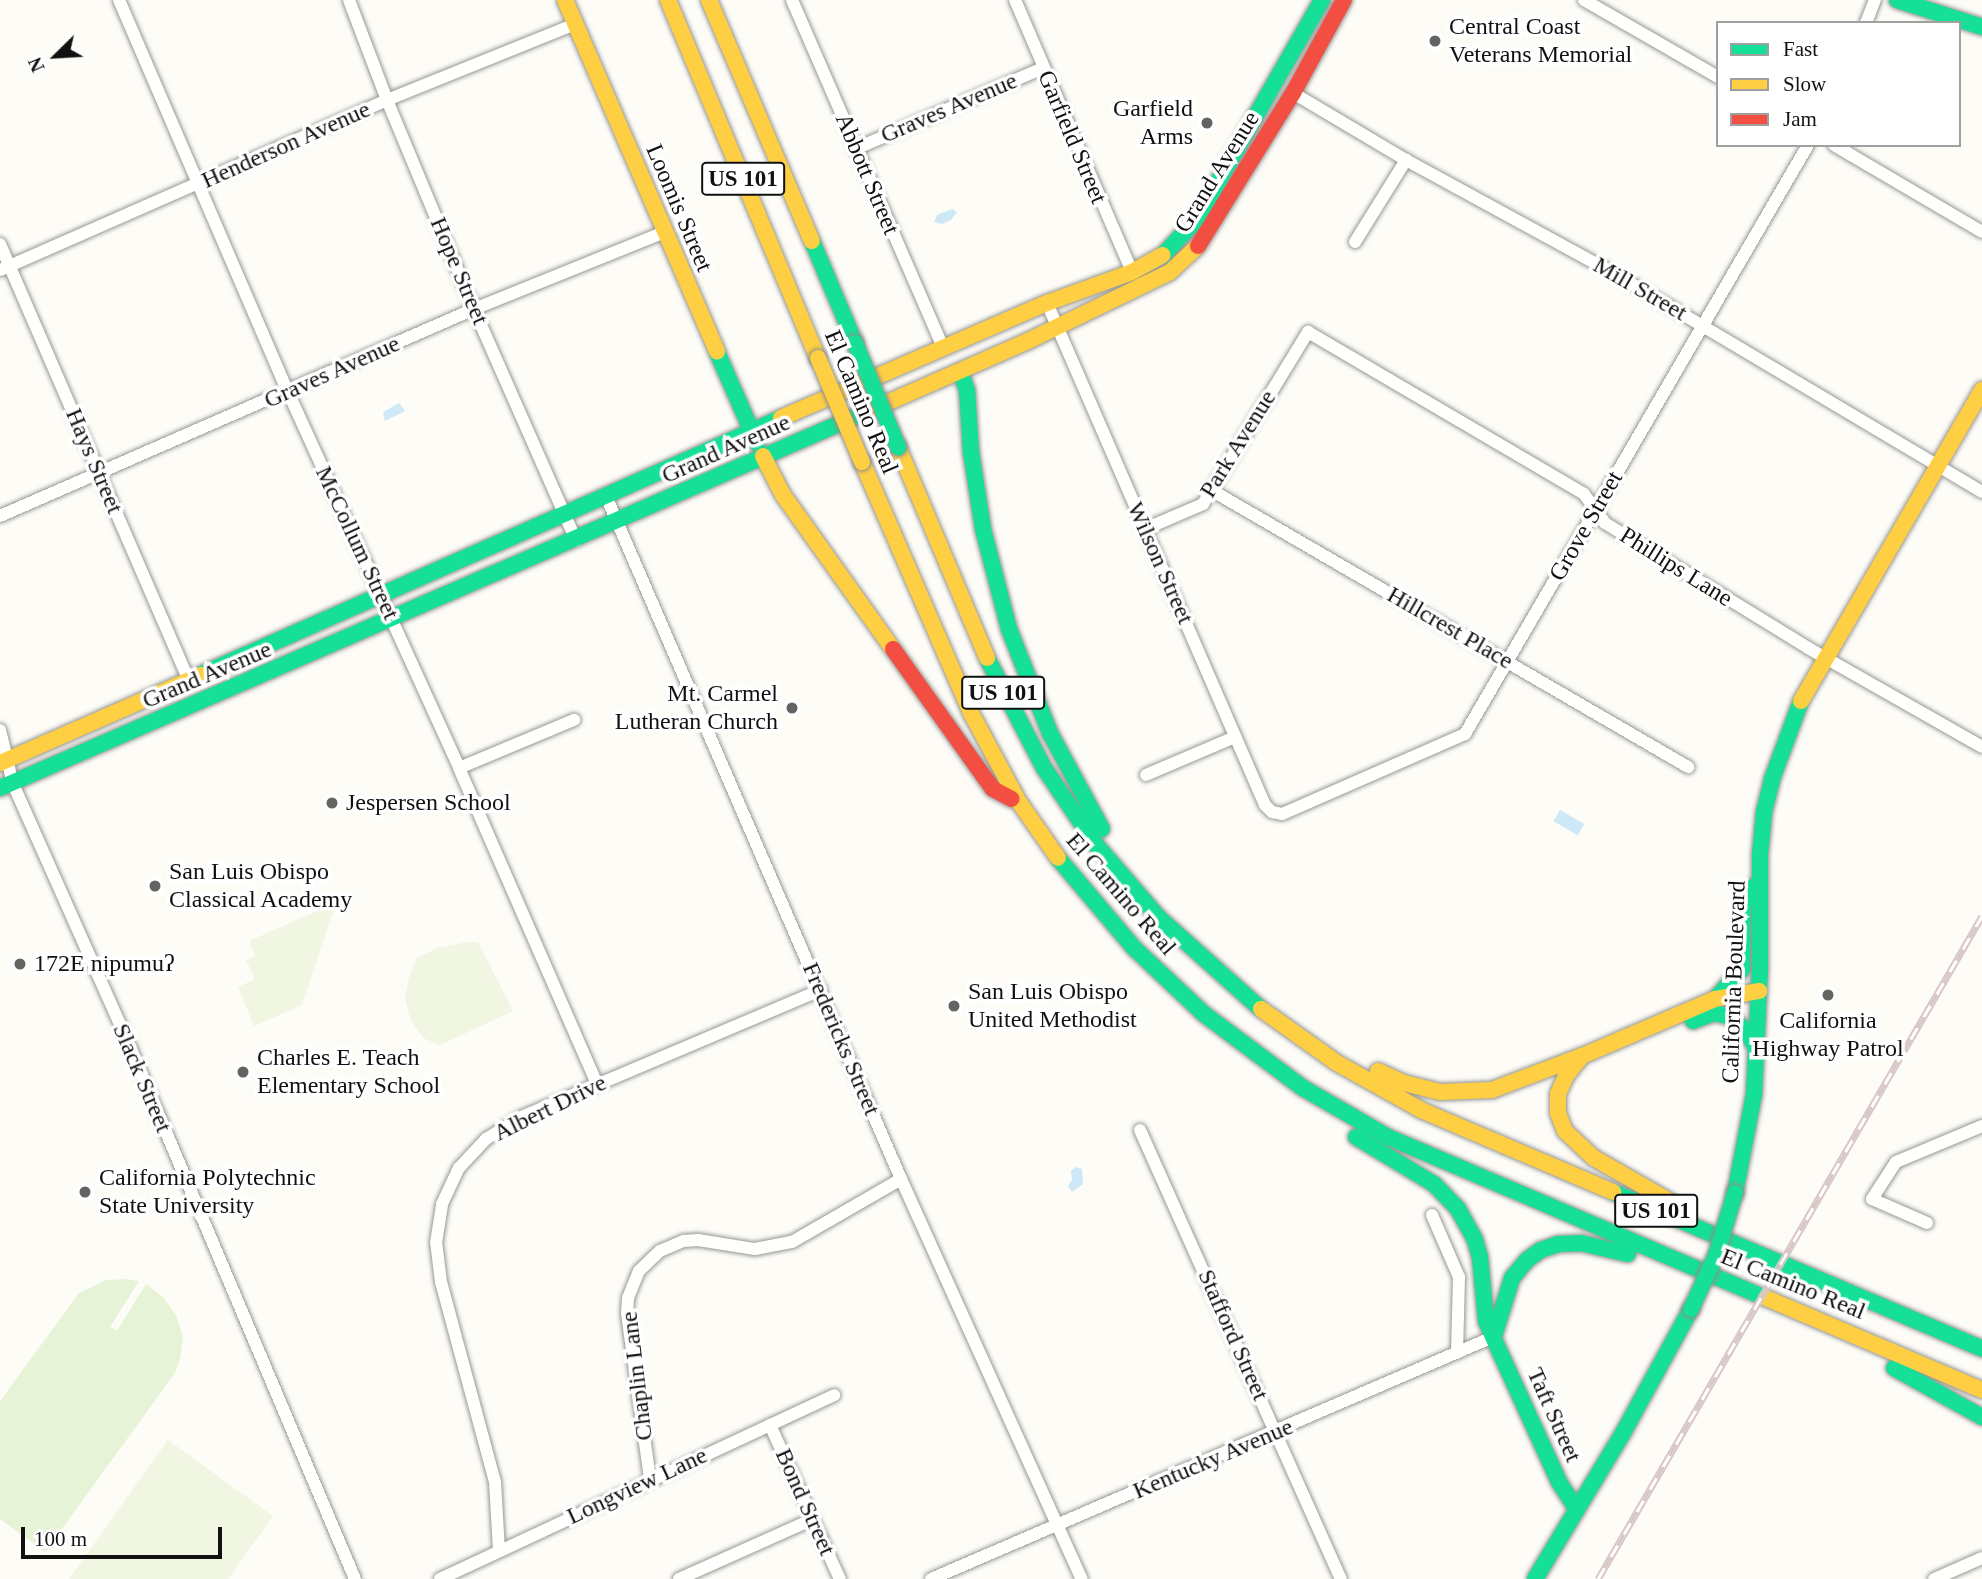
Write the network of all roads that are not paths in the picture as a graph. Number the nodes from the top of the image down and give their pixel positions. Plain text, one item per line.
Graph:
1 (119, 0) edge
2 (349, 0) edge
3 (565, 0) edge
4 (667, 0) edge
5 (709, 0) edge
6 (792, 0) edge
7 (1015, 0) edge
8 (1322, 0) edge
9 (1344, 0) edge
10 (1584, 0) edge
11 (1875, 0) edge
12 (1897, 0) edge
13 (1919, 3) edge
14 (1867, 21) edge
15 (575, 24) junction
16 (1982, 27) edge
17 (1043, 68) junction
18 (1716, 76) edge
19 (1272, 83) junction
20 (1293, 93) junction
21 (387, 100) junction
22 (1807, 147) edge
23 (1837, 147) edge
24 (855, 149) junction
25 (1406, 160) junction
26 (198, 184) junction
27 (665, 232) junction
28 (1982, 232) edge
29 (1355, 242) dead end
30 (0, 244) edge
31 (5, 268) edge
32 (1132, 272) junction
33 (1047, 303) junction
34 (474, 309) junction
35 (1704, 326) junction
36 (1057, 327) junction
37 (1308, 332) joint
38 (943, 346) junction
39 (960, 371) junction
40 (1982, 390) edge
41 (288, 392) junction
42 (752, 433) junction
43 (763, 456) junction
44 (1938, 466) junction
45 (100, 473) junction
46 (1211, 490) junction
47 (1982, 492) edge
48 (606, 496) junction
49 (1594, 510) junction
50 (564, 514) junction
51 (0, 516) edge
52 (618, 523) junction
53 (1145, 529) junction
54 (576, 540) junction
55 (381, 595) junction
56 (392, 620) junction
57 (1827, 657) junction
58 (1508, 662) junction
59 (188, 678) junction
60 (575, 720) dead end
61 (0, 730) edge
62 (1235, 737) junction
63 (1982, 747) edge
64 (3, 762) edge
65 (1688, 767) dead end
66 (459, 768) junction
67 (1146, 775) dead end
68 (7, 786) edge
69 (1019, 803) junction
70 (1282, 814) joint
71 (1760, 881) junction
72 (1154, 912) junction
73 (821, 990) junction
74 (1759, 991) junction
75 (1715, 999) junction
76 (1610, 1044) junction
77 (1756, 1049) junction
78 (1582, 1056) junction
79 (1337, 1063) junction
80 (597, 1084) junction
81 (1303, 1088) junction
82 (1982, 1126) edge
83 (1140, 1130) dead end
84 (901, 1179) junction
85 (1432, 1215) dead end
86 (1927, 1223) dead end
87 (1726, 1240) junction
88 (1662, 1255) junction
89 (1831, 1324) junction
90 (1493, 1337) junction
91 (1981, 1349) edge
92 (1457, 1353) junction
93 (1982, 1390) edge
94 (834, 1395) dead end
95 (1982, 1417) edge
96 (770, 1425) junction
97 (1277, 1432) junction
98 (650, 1479) junction
99 (1577, 1510) junction
100 (813, 1519) junction
101 (1057, 1525) junction
102 (499, 1551) junction
103 (1982, 1558) edge
104 (355, 1579) edge
105 (440, 1579) edge
106 (679, 1579) edge
107 (840, 1579) edge
108 (931, 1579) edge
109 (1082, 1579) edge
110 (1342, 1579) edge
111 (1535, 1579) edge
112 (1934, 1579) edge

1 - 26 street, McCollum Street
2 - 21 street, Hope Street
3 - 15 main road, Loomis Street
4 - 69 main road, El Camino Real / US 101, bridge
5 - 72 main road, El Camino Real / US 101, bridge
6 - 24 street, Abbott Street
7 - 17 street, Garfield Street
8 - 19 main road, Grand Avenue
9 - 20 main road, Grand Avenue
10 - 18 street
11 - 14 street
12 - 13 main road
13 - 16 main road
15 - 21 street, Henderson Avenue
15 - 27 main road, Loomis Street
17 - 24 street, Graves Avenue
17 - 32 street, Garfield Street
19 - 20 main road
19 - 32 main road, Grand Avenue
20 - 25 street, Mill Street
20 - 36 main road, Grand Avenue
21 - 26 street, Henderson Avenue
21 - 34 street, Hope Street
22 - 35 street, Grove Street
23 - 28 street
24 - 38 street, Abbott Street
25 - 29 street
25 - 35 street, Mill Street
26 - 31 street, Henderson Avenue
26 - 41 street, McCollum Street
27 - 34 street, Graves Avenue
27 - 42 main road, Loomis Street
30 - 31 street, Hays Street
31 - 45 street, Hays Street
32 - 33 main road, Grand Avenue
33 - 36 street, Wilson Street
33 - 38 main road, Grand Avenue
34 - 41 street, Graves Avenue
34 - 50 street, Hope Street
35 - 44 street, Mill Street
35 - 49 street, Grove Street
36 - 39 main road, Grand Avenue
36 - 53 street, Wilson Street
37 - 46 street, Park Avenue
37 - 49 street, Phillips Lane
38 - 39 main road
38 - 42 main road, Grand Avenue
39 - 43 main road, Grand Avenue
39 - 72 main road
40 - 44 main road, California Boulevard
41 - 45 street, Graves Avenue
41 - 55 street, McCollum Street
42 - 43 main road, Loomis Street
42 - 48 main road, Grand Avenue
43 - 52 main road, Grand Avenue
43 - 69 main road, Loomis Street
44 - 47 street, Mill Street
44 - 57 main road, California Boulevard
45 - 51 street, Graves Avenue
45 - 59 street, Hays Street
46 - 53 street, Park Avenue
46 - 58 street, Hillcrest Place
48 - 50 main road, Grand Avenue
48 - 52 street, Fredericks Street
49 - 57 street, Phillips Lane
49 - 58 street, Grove Street
50 - 54 street, Hope Street
50 - 55 main road, Grand Avenue
52 - 54 main road, Grand Avenue
52 - 73 street, Fredericks Street
53 - 62 street, Wilson Street
54 - 56 main road, Grand Avenue
55 - 56 street, McCollum Street
55 - 59 main road, Grand Avenue
56 - 66 street, McCollum Street
56 - 68 main road, Grand Avenue
57 - 63 street, Phillips Lane
57 - 71 main road, California Boulevard
58 - 65 street, Hillcrest Place
58 - 70 street, Grove Street
59 - 64 main road, Grand Avenue
60 - 66 street
61 - 64 street, Slack Street
62 - 67 street
62 - 70 street, Wilson Street
64 - 68 street, Slack Street
66 - 80 street, McCollum Street
68 - 104 street, Slack Street
69 - 81 main road, El Camino Real / US 101
71 - 74 main road, California Boulevard
71 - 75 main road
72 - 79 main road, El Camino Real / US 101
73 - 80 street, Albert Drive
73 - 84 street, Fredericks Street
74 - 75 main road
74 - 77 main road, California Boulevard
75 - 76 main road
76 - 77 main road
76 - 78 main road
77 - 99 main road, California Boulevard, bridge
78 - 79 main road
78 - 87 main road
79 - 87 main road, El Camino Real / US 101
80 - 102 street, Albert Drive
81 - 88 main road, El Camino Real / US 101
81 - 90 main road, Taft Street
82 - 86 street
83 - 97 street, Stafford Street
84 - 98 street, Chaplin Lane
84 - 101 street, Fredericks Street
85 - 92 street
87 - 91 main road, El Camino Real / US 101
88 - 89 main road, El Camino Real / US 101
88 - 90 main road
89 - 93 main road, El Camino Real / US 101
89 - 95 main road
90 - 92 street, Kentucky Avenue
90 - 99 main road, Taft Street
92 - 97 street, Kentucky Avenue
94 - 96 street, Longview Lane
96 - 98 street, Longview Lane
96 - 100 street, Bond Street
97 - 101 street, Kentucky Avenue
97 - 110 street, Stafford Street
98 - 102 street, Longview Lane
99 - 111 main road, California Boulevard
100 - 106 street
100 - 107 street, Bond Street
101 - 108 street, Kentucky Avenue
101 - 109 street, Fredericks Street
102 - 105 street, Longview Lane
103 - 112 street

